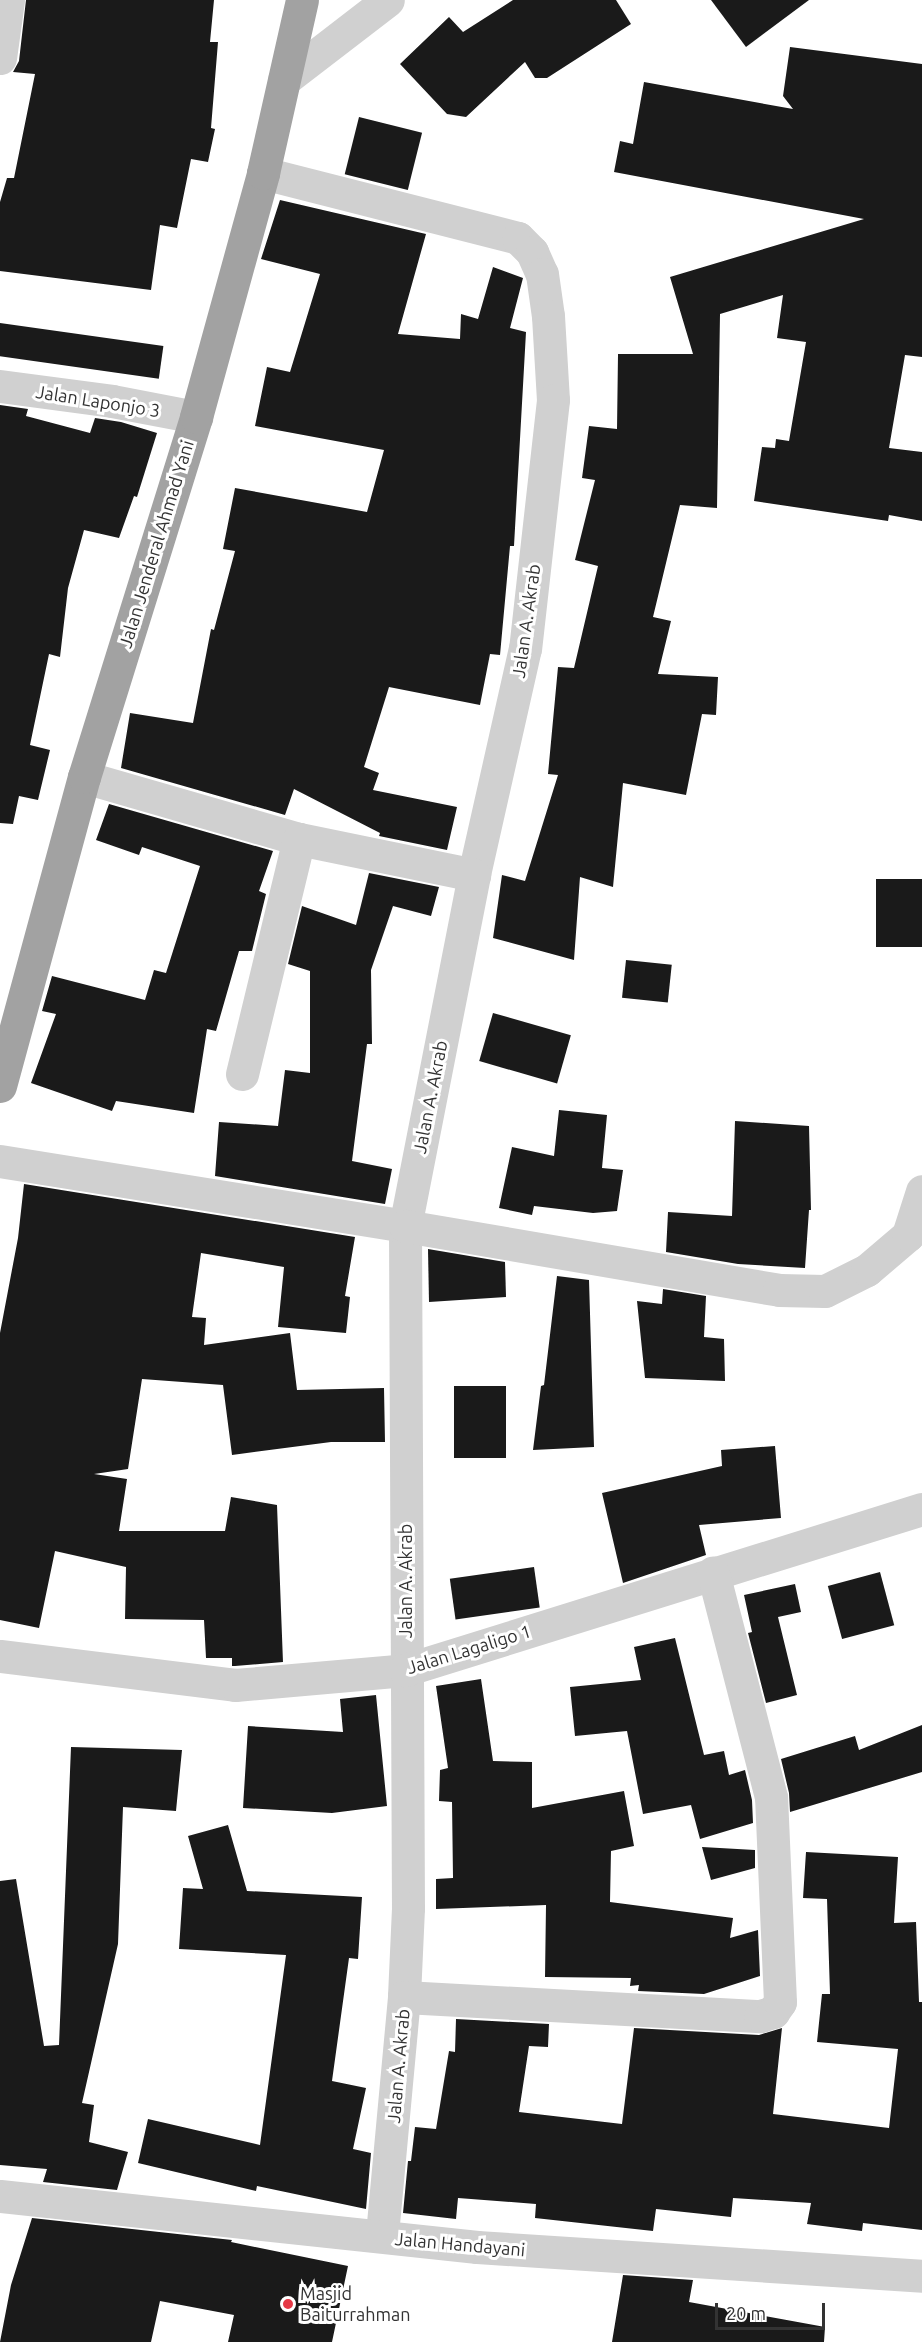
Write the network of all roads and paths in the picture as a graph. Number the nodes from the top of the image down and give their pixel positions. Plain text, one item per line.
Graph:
1 (8, 0) edge
2 (302, 0) edge
3 (388, 0) edge
4 (0, 58) edge
5 (284, 80) junction
6 (263, 173) junction
7 (0, 386) edge
8 (196, 417) junction
9 (84, 777) junction
10 (299, 839) junction
11 (474, 875) junction
12 (242, 1074) dead end
13 (0, 1086) edge
14 (0, 1161) edge
15 (922, 1191) edge
16 (405, 1226) junction
17 (922, 1509) edge
18 (712, 1572) junction
19 (0, 1656) edge
20 (405, 1670) junction
21 (404, 1997) junction
22 (0, 2196) edge
23 (382, 2236) junction
24 (922, 2276) edge

1 - 4 street
2 - 5 highway, Jalan Jenderal Ahmad Yani
3 - 5 street
5 - 6 highway, Jalan Jenderal Ahmad Yani
6 - 8 highway, Jalan Jenderal Ahmad Yani
6 - 11 street, Jalan A. Akrab
7 - 8 street, Jalan Laponjo 3
8 - 9 highway, Jalan Jenderal Ahmad Yani
9 - 10 street
9 - 13 highway, Jalan Jenderal Ahmad Yani
10 - 11 street
10 - 12 street
11 - 16 street, Jalan A. Akrab
14 - 16 street
15 - 16 street
16 - 20 street, Jalan A. Akrab
17 - 18 street, Jalan Lagaligo 1
18 - 20 street, Jalan Lagaligo 1
18 - 21 street
19 - 20 street, Jalan Lagaligo 1
20 - 21 street, Jalan A. Akrab
21 - 23 street, Jalan A. Akrab
22 - 23 street, Jalan Handayani
23 - 24 street, Jalan Handayani

